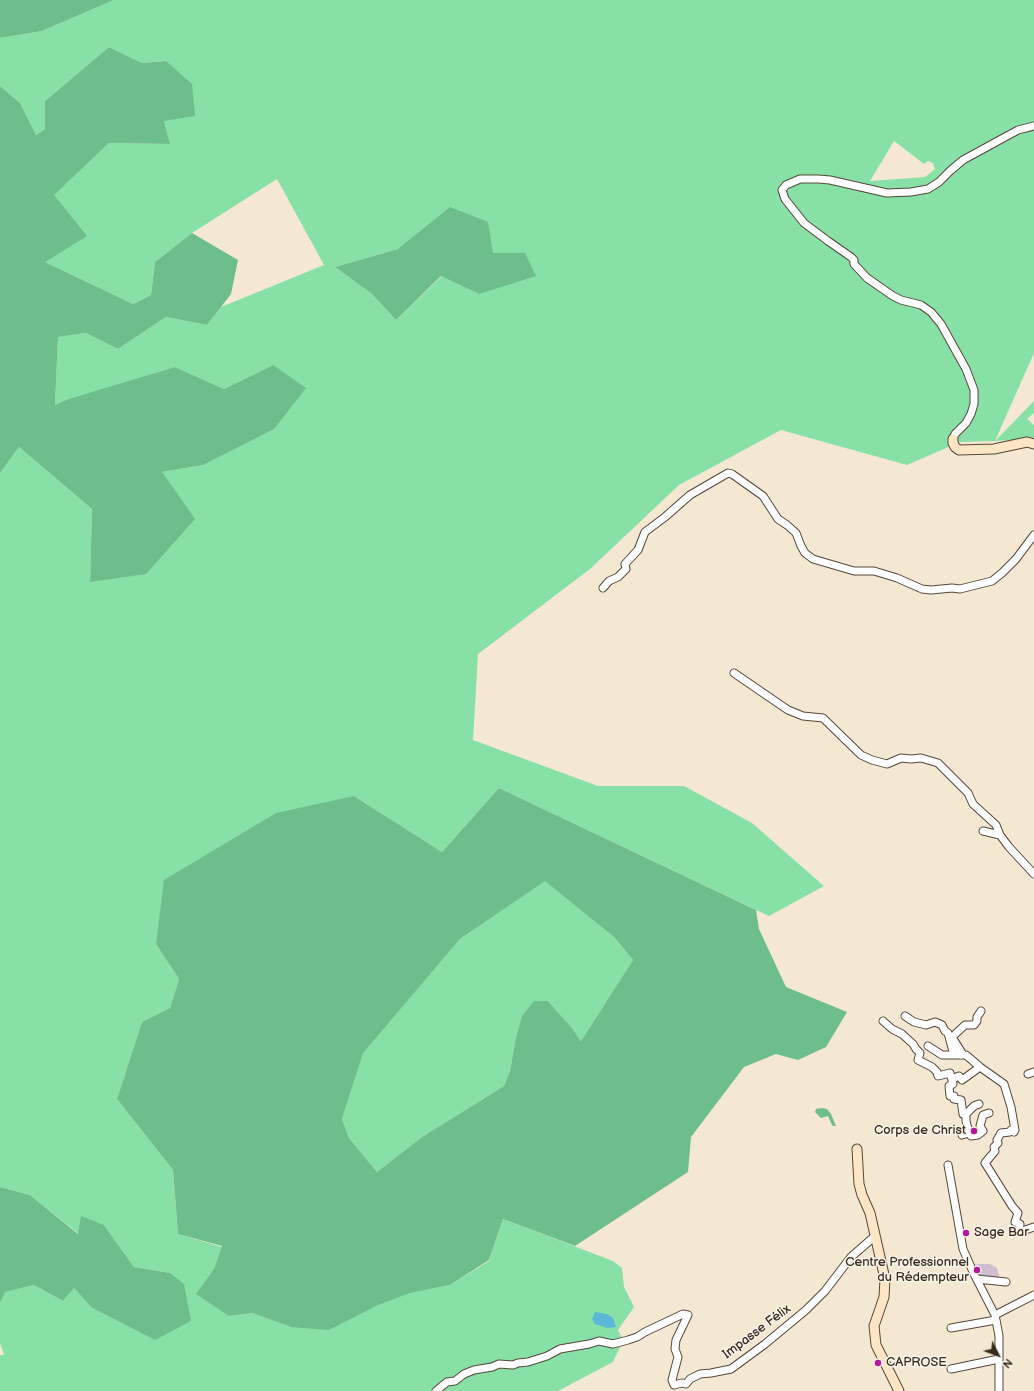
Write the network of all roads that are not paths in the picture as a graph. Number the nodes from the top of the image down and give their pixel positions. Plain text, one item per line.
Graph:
1 (1034, 126) edge
2 (952, 439) joint
3 (1034, 444) edge
4 (1034, 534) edge
5 (603, 588) dead end
6 (734, 673) dead end
7 (983, 831) dead end
8 (1000, 835) junction
9 (1034, 874) edge
10 (981, 1011) dead end
11 (905, 1016) dead end
12 (883, 1022) dead end
13 (928, 1046) dead end
14 (957, 1055) junction
15 (980, 1067) junction
16 (952, 1079) junction
17 (979, 1104) dead end
18 (989, 1113) dead end
19 (966, 1114) junction
20 (857, 1149) dead end
21 (948, 1165) dead end
22 (1034, 1227) edge
23 (875, 1236) junction
24 (977, 1279) junction
25 (1006, 1282) dead end
26 (1033, 1298) edge
27 (996, 1318) junction
28 (951, 1328) dead end
29 (999, 1360) junction
30 (951, 1368) dead end
31 (436, 1391) edge
32 (899, 1391) edge
33 (999, 1391) edge

1 - 2 street
2 - 3 street
4 - 5 street
6 - 8 street
7 - 8 street
8 - 9 street
10 - 14 street
11 - 14 street
12 - 16 street
13 - 14 street
14 - 15 street
15 - 16 street
15 - 22 street
16 - 19 street
17 - 19 street
18 - 19 street
20 - 23 street
21 - 24 street
23 - 31 street, Impasse Félix
23 - 32 street
24 - 25 street
24 - 27 street
26 - 27 street
27 - 28 street
27 - 29 street
29 - 30 street
29 - 33 street

